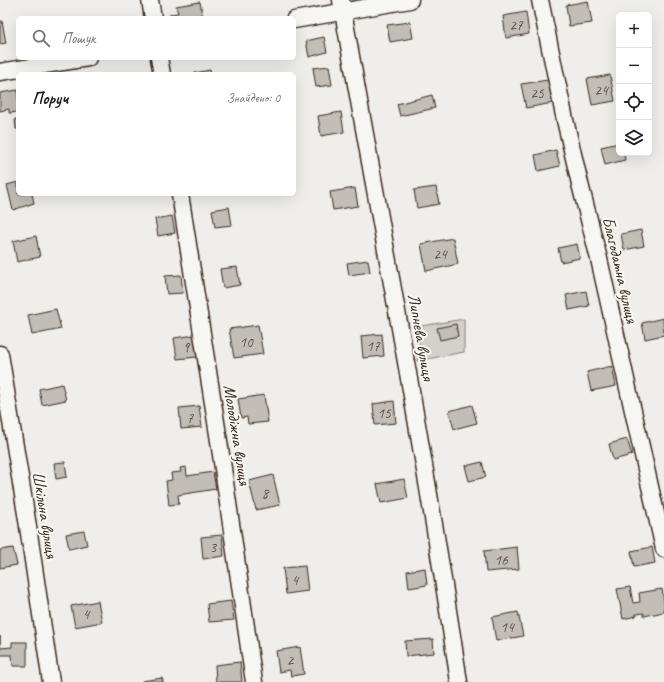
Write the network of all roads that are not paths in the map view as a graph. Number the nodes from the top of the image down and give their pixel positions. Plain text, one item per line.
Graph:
1 (150, 0) edge
2 (410, 0) edge
3 (540, 0) edge
4 (342, 5) edge
5 (153, 16) edge
6 (296, 19) edge
7 (75, 60) edge
8 (159, 60) edge
9 (0, 72) edge
10 (162, 72) edge
11 (180, 196) edge
12 (0, 354) edge
13 (664, 549) edge
14 (51, 682) edge
15 (254, 682) edge
16 (459, 682) edge

1 - 5 street
2 - 4 street
3 - 13 street, Благодатна вулиця
4 - 6 street
4 - 16 street, Липнева вулиця
7 - 9 street
8 - 10 street
11 - 15 street, Молодіжна вулиця
12 - 14 street, Шкільна вулиця

